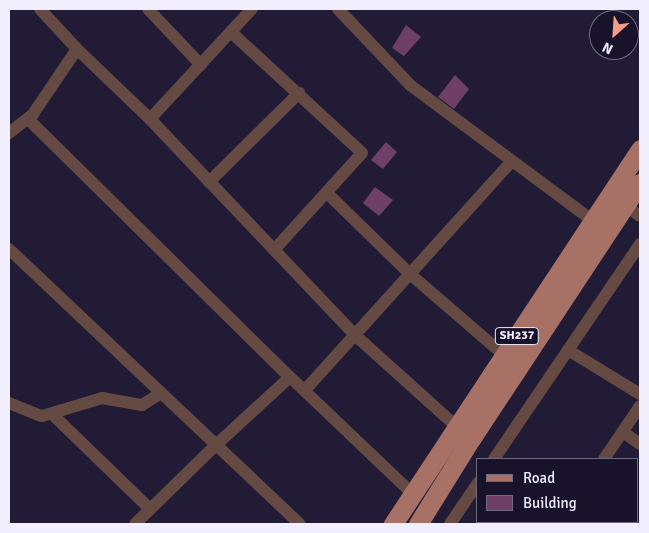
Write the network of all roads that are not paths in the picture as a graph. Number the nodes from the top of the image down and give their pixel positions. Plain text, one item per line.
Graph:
1 (40, 9) edge
2 (148, 9) edge
3 (252, 9) edge
4 (338, 9) edge
5 (231, 32) junction
6 (77, 49) junction
7 (200, 65) junction
8 (299, 93) junction
9 (28, 119) junction
10 (150, 119) junction
11 (9, 133) edge
12 (640, 149) edge
13 (510, 162) junction
14 (209, 182) junction
15 (640, 183) edge
16 (327, 193) junction
17 (633, 211) edge
18 (594, 221) junction
19 (640, 244) edge
20 (9, 249) edge
21 (274, 250) junction
22 (410, 274) junction
23 (356, 336) junction
24 (568, 350) junction
25 (504, 355) junction
26 (290, 377) junction
27 (305, 390) junction
28 (161, 393) junction
29 (640, 394) edge
30 (9, 404) edge
31 (640, 406) edge
32 (52, 414) junction
33 (458, 427) junction
34 (623, 432) junction
35 (216, 444) junction
36 (640, 444) edge
37 (495, 458) edge
38 (605, 458) edge
39 (477, 484) edge
40 (413, 494) junction
41 (150, 509) junction
42 (135, 524) edge
43 (300, 524) edge
44 (393, 524) edge
45 (418, 524) edge
46 (450, 524) edge

1 - 6 street
2 - 7 street
3 - 5 street
4 - 13 street
5 - 7 street
5 - 8 street
6 - 9 street
6 - 10 street
7 - 10 street
8 - 14 street
8 - 16 street
9 - 11 street
9 - 26 street
10 - 14 street
12 - 18 main road, SH237
13 - 18 street
13 - 22 street
14 - 21 street
15 - 17 main road, SH237
16 - 21 street
16 - 22 street
17 - 45 main road, SH237
18 - 25 main road, SH237
19 - 24 street
20 - 28 street
21 - 23 street
22 - 23 street
22 - 25 street
23 - 27 street
23 - 33 street
24 - 29 street
24 - 37 street
25 - 33 main road, SH237
26 - 27 street
26 - 35 street
27 - 40 street
28 - 32 street
28 - 35 street
30 - 32 street
31 - 34 street
32 - 41 street
33 - 40 main road, SH237
34 - 36 street
34 - 38 street
35 - 41 street
35 - 43 street
39 - 46 street
40 - 44 main road, SH237
41 - 42 street

